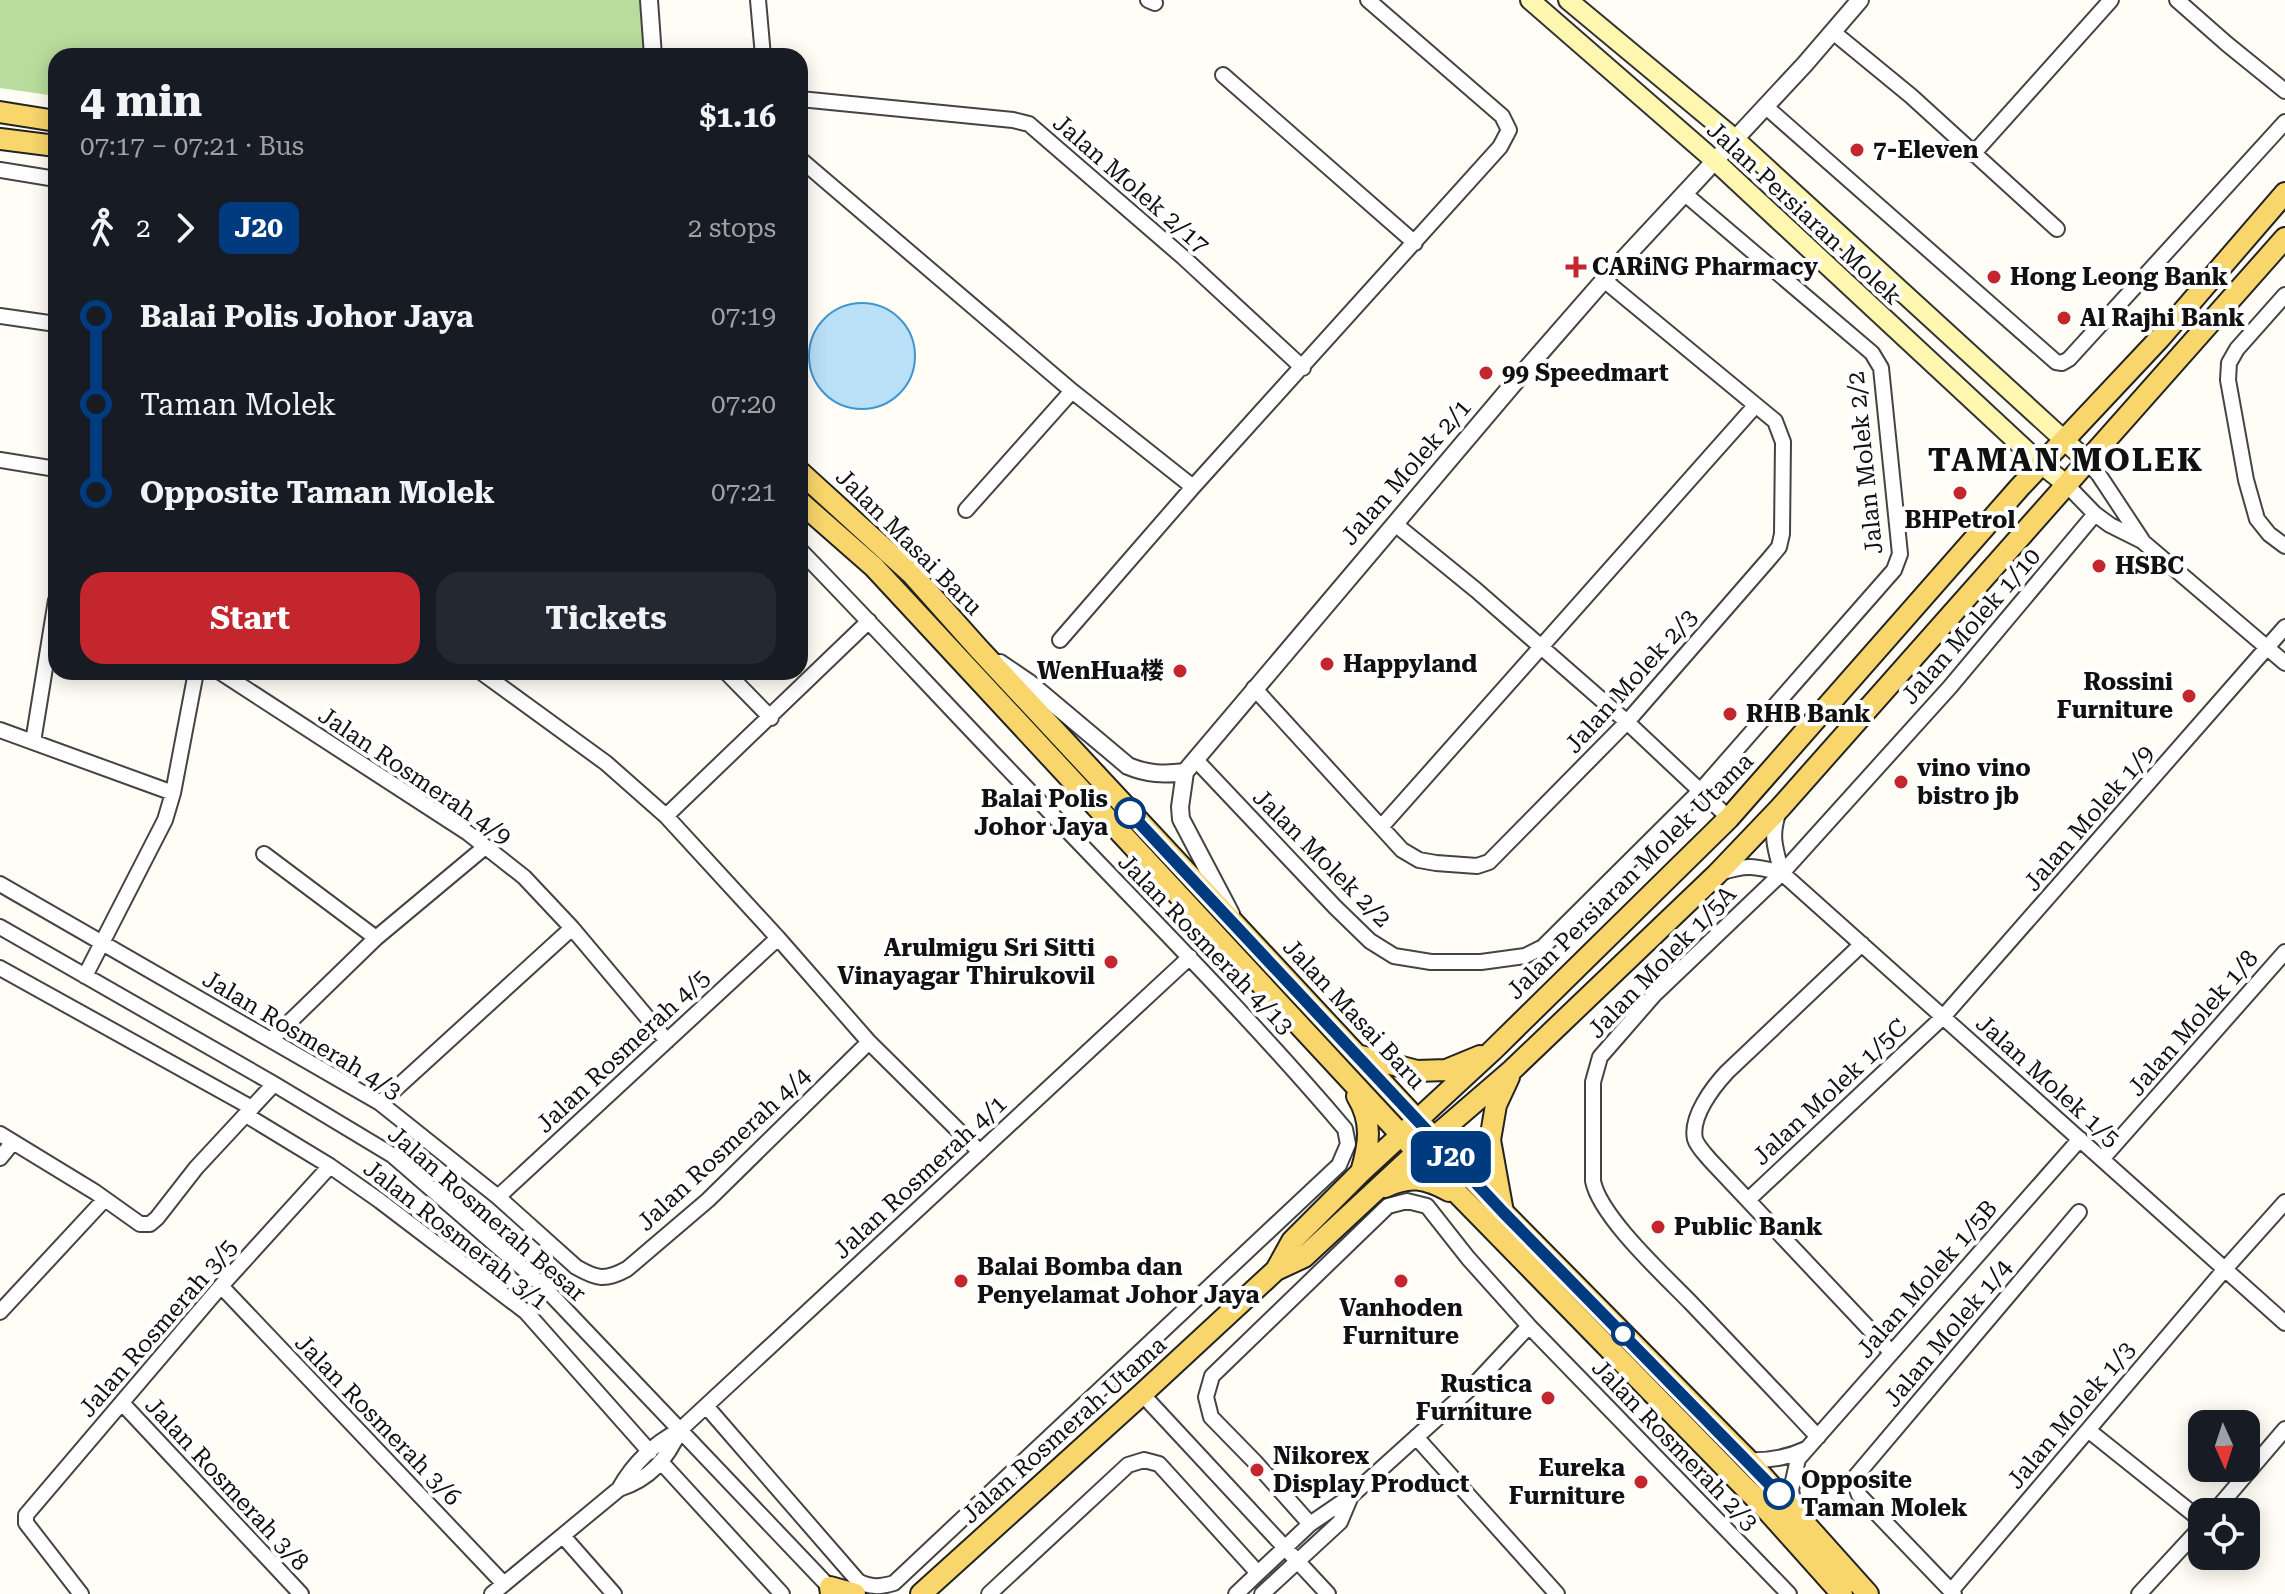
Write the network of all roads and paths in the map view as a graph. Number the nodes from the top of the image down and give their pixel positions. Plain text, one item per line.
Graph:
1 (649, 0) edge
2 (758, 0) edge
3 (1368, 0) edge
4 (1530, 0) edge
5 (1568, 0) edge
6 (1860, 0) edge
7 (2111, 0) edge
8 (2177, 0) edge
9 (1833, 32) junction
10 (652, 48) edge
11 (762, 48) edge
12 (1223, 75) dead end
13 (2285, 91) edge
14 (808, 100) edge
15 (1765, 106) junction
16 (0, 112) edge
17 (48, 120) edge
18 (2285, 122) edge
19 (0, 139) edge
20 (1735, 139) junction
21 (48, 145) edge
22 (1973, 154) junction
23 (1715, 161) junction
24 (808, 166) edge
25 (0, 170) edge
26 (48, 178) edge
27 (2285, 193) edge
28 (1685, 194) junction
29 (2057, 229) dead end
30 (2285, 238) edge
31 (1415, 243) junction
32 (1604, 280) junction
33 (2285, 295) edge
34 (0, 316) edge
35 (48, 323) edge
36 (1303, 368) junction
37 (1072, 391) junction
38 (1755, 406) junction
39 (2063, 441) junction
40 (0, 460) edge
41 (2087, 461) junction
42 (2042, 465) junction
43 (48, 468) edge
44 (808, 479) edge
45 (2066, 484) junction
46 (1193, 487) junction
47 (808, 509) edge
48 (966, 510) dead end
49 (2095, 514) junction
50 (1395, 524) junction
51 (2142, 541) junction
52 (2285, 546) edge
53 (808, 558) edge
54 (869, 621) junction
55 (2285, 627) edge
56 (1060, 640) dead end
57 (1540, 647) junction
58 (2268, 647) junction
59 (978, 648) junction
60 (48, 649) edge
61 (2285, 663) edge
62 (194, 680) edge
63 (232, 680) edge
64 (492, 680) edge
65 (734, 680) edge
66 (1254, 688) junction
67 (771, 718) junction
68 (1627, 722) junction
69 (0, 730) edge
70 (33, 742) junction
71 (1190, 766) junction
72 (1701, 790) junction
73 (173, 793) junction
74 (1780, 808) junction
75 (666, 816) junction
76 (1729, 818) junction
77 (1382, 826) junction
78 (485, 847) junction
79 (264, 854) dead end
80 (1782, 873) junction
81 (1717, 874) junction
82 (0, 884) edge
83 (0, 927) edge
84 (572, 928) junction
85 (1239, 930) junction
86 (376, 938) junction
87 (778, 938) junction
88 (103, 943) junction
89 (1862, 944) junction
90 (2285, 952) edge
91 (1190, 957) junction
92 (0, 968) edge
93 (85, 976) junction
94 (1943, 1017) junction
95 (271, 1040) junction
96 (667, 1041) junction
97 (869, 1042) junction
98 (1492, 1051) junction
99 (1357, 1055) junction
100 (1512, 1070) junction
101 (1346, 1076) junction
102 (274, 1084) junction
103 (380, 1103) junction
104 (249, 1111) junction
105 (1410, 1128) junction
106 (7, 1138) edge
107 (1434, 1138) junction
108 (2080, 1139) junction
109 (980, 1152) junction
110 (1417, 1152) junction
111 (0, 1158) edge
112 (2102, 1159) junction
113 (330, 1166) junction
114 (1361, 1172) junction
115 (1375, 1192) junction
116 (498, 1197) junction
117 (1463, 1198) junction
118 (104, 1200) junction
119 (1748, 1200) junction
120 (2285, 1202) edge
121 (1503, 1212) junction
122 (2079, 1212) dead end
123 (2225, 1269) junction
124 (1276, 1270) junction
125 (602, 1278) joint
126 (221, 1286) junction
127 (0, 1312) edge
128 (2285, 1323) edge
129 (1529, 1326) junction
130 (1891, 1352) junction
131 (1142, 1394) junction
132 (122, 1403) junction
133 (706, 1406) junction
134 (2285, 1429) edge
135 (680, 1430) junction
136 (2088, 1430) junction
137 (1416, 1437) junction
138 (1818, 1437) junction
139 (1807, 1449) junction
140 (656, 1457) junction
141 (1748, 1460) junction
142 (1351, 1496) junction
143 (2226, 1498) edge
144 (1795, 1511) junction
145 (2188, 1512) edge
146 (1310, 1524) junction
147 (563, 1536) junction
148 (2188, 1539) edge
149 (1286, 1548) junction
150 (1298, 1561) junction
151 (1258, 1573) junction
152 (504, 1584) junction
153 (832, 1592) edge
154 (1952, 1592) edge
155 (81, 1594) edge
156 (301, 1594) edge
157 (492, 1594) edge
158 (614, 1594) edge
159 (782, 1594) edge
160 (855, 1594) edge
161 (921, 1594) edge
162 (989, 1594) edge
163 (1236, 1594) edge
164 (1262, 1594) edge
165 (1328, 1594) edge
166 (1557, 1594) edge
167 (1789, 1594) edge
168 (1842, 1594) edge
169 (1868, 1594) edge
170 (2139, 1594) edge

1 - 10 street
2 - 11 street
3 - 31 street
4 - 23 main road, Jalan Persiaran Molek
5 - 20 main road, Jalan Persiaran Molek
6 - 9 street, Jalan Molek 2/1
7 - 22 street
8 - 13 street
9 - 15 street, Jalan Molek 2/1
9 - 22 street
12 - 31 street
14 - 36 street, Jalan Molek 2/17
15 - 18 street
15 - 20 street, Jalan Molek 2/1
16 - 17 main road
19 - 21 main road
20 - 23 street, Jalan Molek 2/1
20 - 39 main road, Jalan Persiaran Molek
22 - 29 street
23 - 28 street, Jalan Molek 2/1
23 - 42 main road, Jalan Persiaran Molek
24 - 37 street
25 - 26 street
27 - 39 main road, Jalan Persiaran Molek Utama
28 - 32 street, Jalan Molek 2/1
28 - 72 street, Jalan Molek 2/2
30 - 41 main road
31 - 36 street
32 - 38 street, Jalan Molek 2/3
32 - 50 street, Jalan Molek 2/1
33 - 52 street
34 - 35 street
36 - 46 street
37 - 46 street
37 - 48 street
38 - 57 street
38 - 68 street, Jalan Molek 2/3
39 - 41 main road, Jalan Persiaran Molek
39 - 42 main road, Jalan Persiaran Molek Utama
40 - 43 street
41 - 45 main road
41 - 51 street
42 - 45 main road, Jalan Persiaran Molek
42 - 76 main road, Jalan Persiaran Molek Utama
44 - 59 main road, Jalan Masai Baru
45 - 49 street
45 - 74 main road
46 - 56 street
47 - 101 main road, Jalan Masai Baru
49 - 51 street
49 - 80 street, Jalan Molek 1/10
50 - 57 street
50 - 66 street, Jalan Molek 2/1
51 - 58 street
53 - 54 street, Jalan Rosmerah 4/13
54 - 67 street
54 - 91 street, Jalan Rosmerah 4/13
55 - 58 street, Jalan Molek 1/9
57 - 68 street
57 - 77 street
58 - 61 street
58 - 94 street, Jalan Molek 1/9
59 - 71 street
59 - 85 main road, Jalan Masai Baru
60 - 70 street
62 - 73 street
63 - 78 street, Jalan Rosmerah 4/9
64 - 75 street
65 - 67 street
66 - 71 street, Jalan Molek 2/1
66 - 77 street, Jalan Molek 2/3
67 - 75 street
68 - 72 street
68 - 77 street, Jalan Molek 2/3
69 - 70 street
70 - 73 street
71 - 72 street, Jalan Molek 2/2
71 - 85 street
72 - 76 street
73 - 88 street
74 - 80 street
74 - 81 main road
75 - 87 street
76 - 98 main road, Jalan Persiaran Molek Utama
78 - 84 street, Jalan Rosmerah 4/9
78 - 86 street
79 - 86 street
80 - 81 street
80 - 89 street, Jalan Molek 1/5
80 - 138 street, Jalan Molek 1/5A
81 - 100 main road
82 - 88 street, Jalan Rosmerah 4/3
83 - 93 street, Jalan Rosmerah Besar
84 - 96 street, Jalan Rosmerah 4/9
84 - 103 street
85 - 99 main road, Jalan Masai Baru
86 - 95 street
87 - 96 street, Jalan Rosmerah 4/5
87 - 97 street
88 - 93 street
88 - 95 street, Jalan Rosmerah 4/3
89 - 94 street, Jalan Molek 1/5
89 - 119 street, Jalan Molek 1/5C
90 - 112 street, Jalan Molek 1/8
91 - 109 street, Jalan Rosmerah 4/1
91 - 133 street, Jalan Rosmerah 4/13
92 - 104 street, Jalan Rosmerah 3/1
93 - 102 street, Jalan Rosmerah Besar
94 - 108 street, Jalan Molek 1/5
94 - 119 street, Jalan Molek 1/5C
95 - 103 street, Jalan Rosmerah 4/3
96 - 116 street, Jalan Rosmerah 4/5
97 - 109 street
97 - 125 street, Jalan Rosmerah 4/4
98 - 99 main road
98 - 105 main road, Jalan Persiaran Molek Utama
99 - 105 main road, Jalan Masai Baru
100 - 107 main road
100 - 121 main road
101 - 105 main road, Jalan Masai Baru
101 - 114 main road
102 - 104 street
102 - 135 street, Jalan Rosmerah Besar
103 - 116 street, Jalan Rosmerah 4/3
104 - 113 street, Jalan Rosmerah 3/1
104 - 118 street
105 - 107 main road, Jalan Masai Baru
105 - 110 main road, Jalan Masai Baru
105 - 114 main road, Jalan Rosmerah Utama
106 - 111 street
106 - 118 street
107 - 110 main road, Jalan Rosmerah Utama
107 - 121 main road, Jalan Masai Baru
108 - 112 street, Jalan Molek 1/5
108 - 130 street, Jalan Molek 1/5B
109 - 133 street, Jalan Rosmerah 4/1
110 - 115 main road, Jalan Rosmerah Utama
110 - 117 main road, Jalan Masai Baru
112 - 123 street, Jalan Molek 1/5
113 - 126 street, Jalan Rosmerah 3/5
113 - 140 street, Jalan Rosmerah 3/1
114 - 124 main road, Jalan Rosmerah Utama
115 - 117 main road
115 - 124 main road, Jalan Rosmerah Utama
116 - 125 street, Jalan Rosmerah 4/3
117 - 168 main road, Jalan Masai Baru
118 - 127 street
119 - 130 street, Jalan Molek 1/5C
120 - 123 street, Jalan Molek 1/3
121 - 141 main road, Jalan Masai Baru
122 - 154 street, Jalan Molek 1/4
123 - 128 street, Jalan Molek 1/5
123 - 136 street, Jalan Molek 1/3
124 - 131 main road, Jalan Rosmerah Utama
126 - 132 street, Jalan Rosmerah 3/5
126 - 152 street, Jalan Rosmerah 3/6
129 - 137 street
129 - 146 street, Jalan Rosmerah 2/3
129 - 167 street, Jalan Rosmerah 2/3
130 - 138 street, Jalan Molek 1/5B
131 - 149 street
131 - 161 main road, Jalan Rosmerah Utama
132 - 155 street, Jalan Rosmerah 3/5
132 - 156 street, Jalan Rosmerah 3/8
133 - 135 street, Jalan Rosmerah 4/1
134 - 143 street
135 - 140 street, Jalan Rosmerah 4/1
135 - 153 street, Jalan Rosmerah Besar
136 - 145 street
136 - 154 street, Jalan Molek 1/3
137 - 142 street
137 - 166 street
138 - 139 street, Jalan Molek 1/5B
139 - 141 street, Jalan Molek 1/5B
139 - 144 street, Jalan Molek 1/5B
140 - 147 street
140 - 159 street, Jalan Rosmerah 3/1
141 - 144 main road, Jalan Masai Baru
142 - 146 street
142 - 150 street
144 - 169 main road, Jalan Masai Baru
146 - 149 street
147 - 152 street
147 - 158 street
148 - 170 street
149 - 150 street
149 - 151 street
150 - 164 street
150 - 165 street
151 - 162 street
151 - 163 street
152 - 157 street
153 - 160 main road

